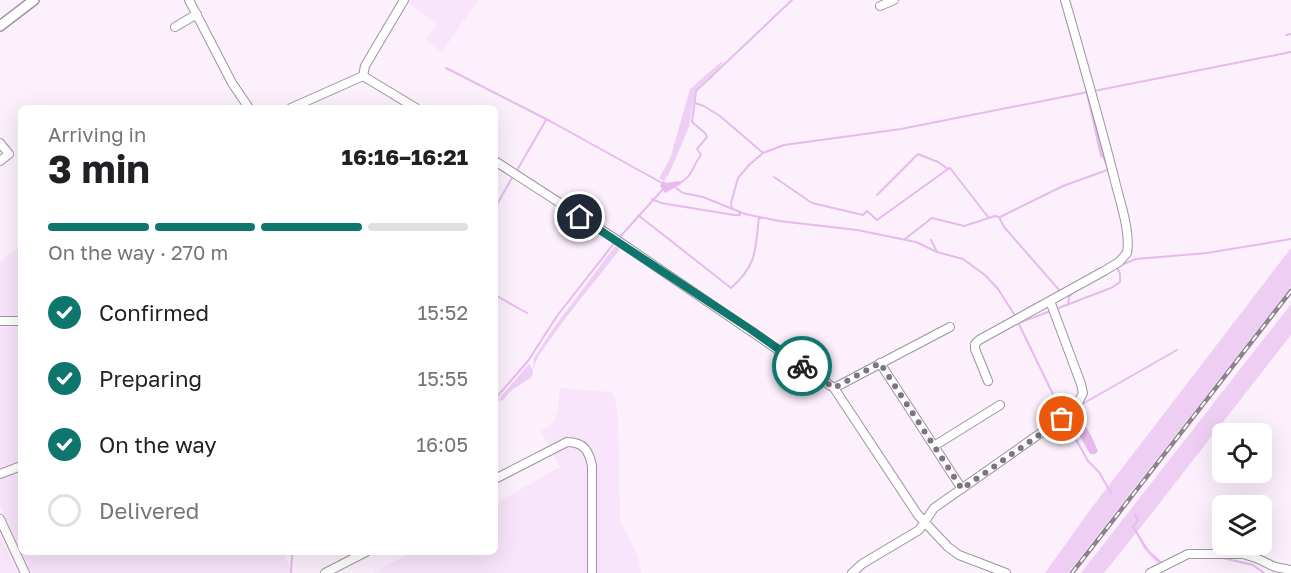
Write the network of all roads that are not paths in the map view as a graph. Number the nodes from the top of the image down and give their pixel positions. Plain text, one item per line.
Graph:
1 (34, 0) edge
2 (189, 0) edge
3 (404, 0) edge
4 (894, 0) edge
5 (1065, 0) edge
6 (880, 6) dead end
7 (197, 14) junction
8 (0, 26) edge
9 (175, 27) dead end
10 (363, 76) junction
11 (247, 105) edge
12 (298, 105) edge
13 (411, 105) edge
14 (0, 143) edge
15 (0, 161) edge
16 (498, 163) edge
17 (1050, 301) junction
18 (0, 321) edge
19 (18, 321) dead end
20 (950, 327) dead end
21 (880, 363) junction
22 (988, 381) dead end
23 (834, 388) junction
24 (1000, 405) dead end
25 (934, 446) junction
26 (18, 467) edge
27 (0, 474) edge
28 (498, 477) edge
29 (962, 489) junction
30 (0, 519) edge
31 (925, 522) junction
32 (360, 555) edge
33 (1291, 570) edge
34 (25, 573) edge
35 (325, 573) edge
36 (592, 573) edge
37 (852, 573) edge
38 (1006, 573) edge
39 (1150, 573) edge

1 - 8 main road
2 - 7 street
3 - 10 street
4 - 6 street
5 - 17 street
7 - 9 street
7 - 11 street
10 - 12 street
10 - 13 street
14 - 15 street
16 - 23 street
17 - 22 street
17 - 29 street
18 - 19 street
20 - 21 street
21 - 23 street
21 - 25 street
23 - 31 street
24 - 25 street
25 - 29 street
26 - 27 street
28 - 36 street
29 - 31 street
30 - 34 street
31 - 37 street
31 - 38 street
32 - 35 street
33 - 39 street

